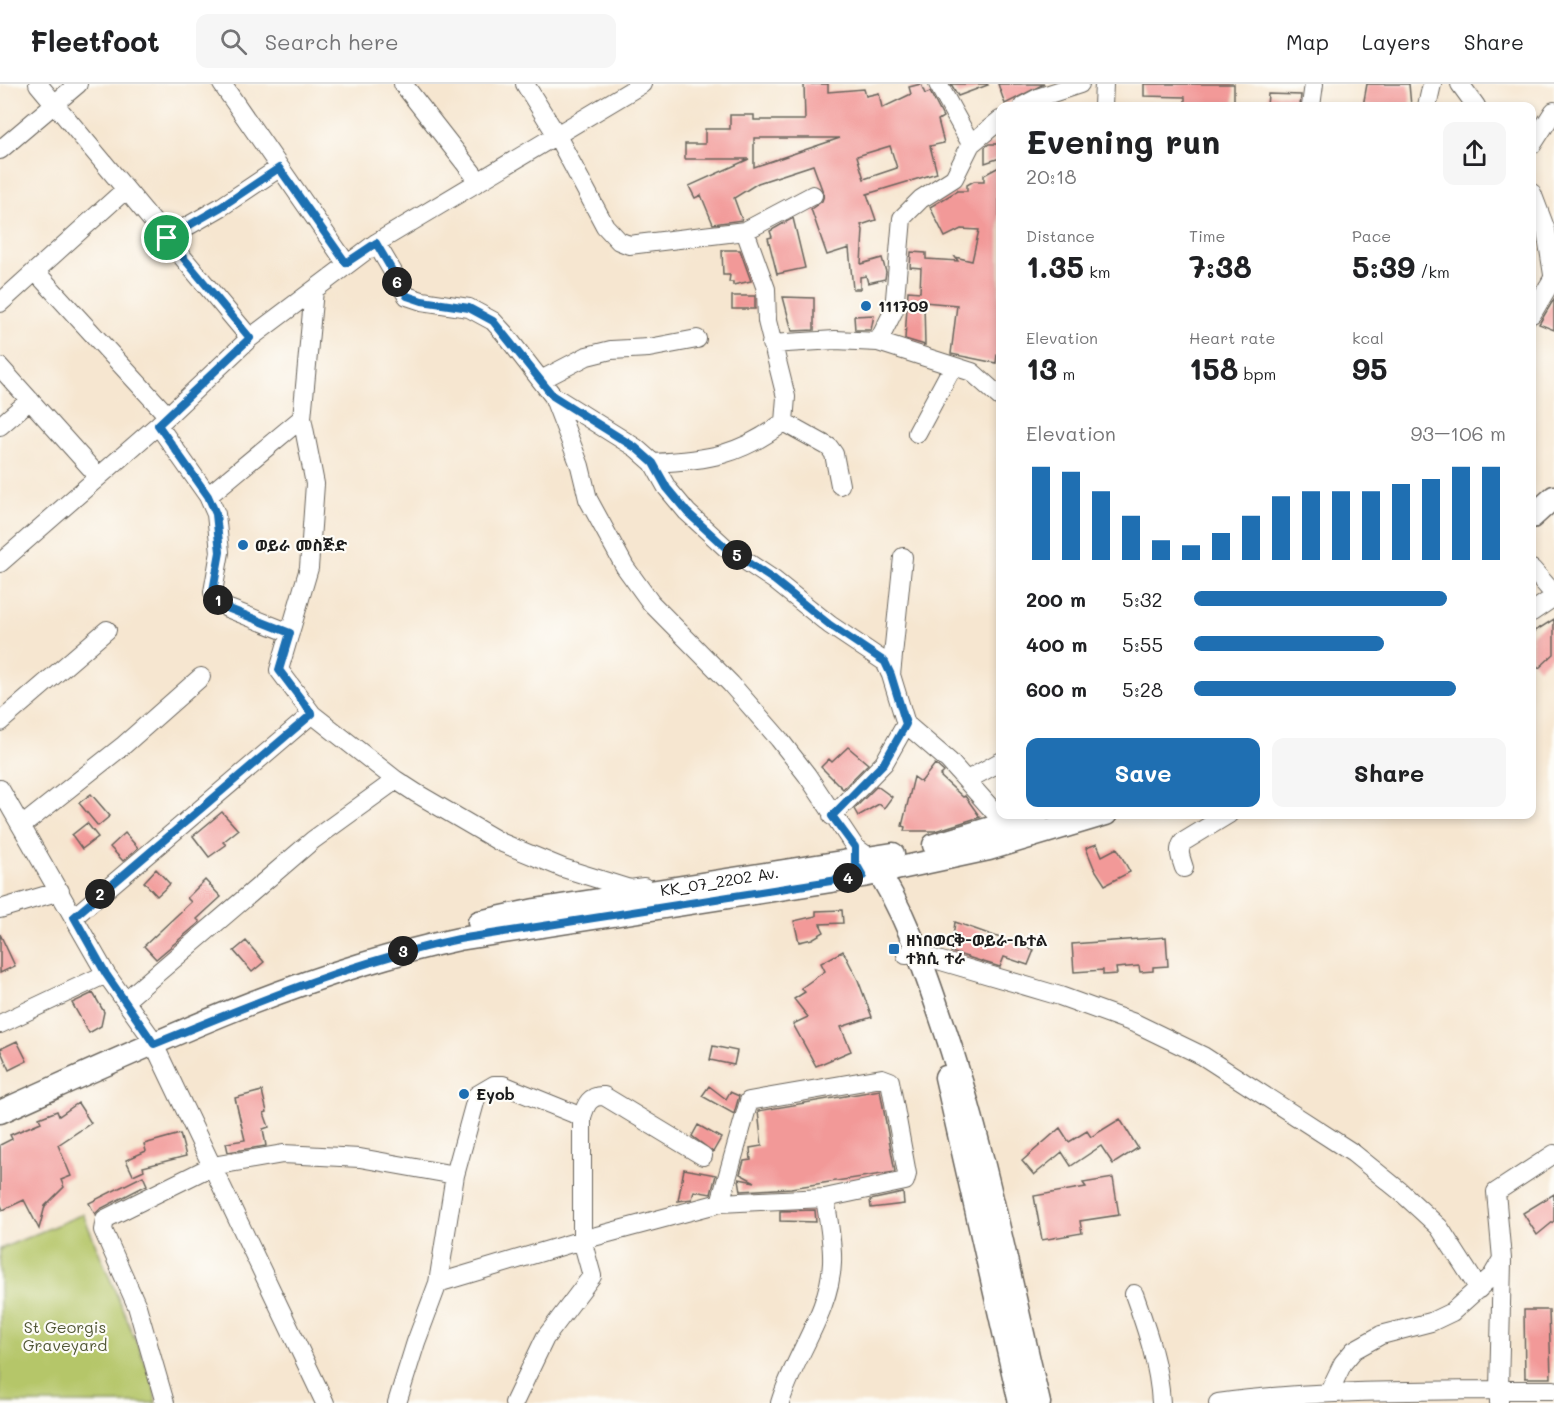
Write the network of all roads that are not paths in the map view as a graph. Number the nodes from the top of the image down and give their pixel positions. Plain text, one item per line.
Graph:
1 (38, 84) edge
2 (78, 84) edge
3 (222, 84) edge
4 (403, 84) edge
5 (525, 84) edge
6 (642, 84) edge
7 (938, 84) edge
8 (1080, 84) edge
9 (1104, 84) edge
10 (1314, 84) edge
11 (1432, 84) edge
12 (1460, 84) edge
13 (1031, 102) edge
14 (1103, 102) edge
15 (1312, 102) edge
16 (1428, 102) edge
17 (1473, 102) edge
18 (56, 104) junction
19 (1554, 111) edge
20 (996, 123) edge
21 (556, 134) junction
22 (1536, 139) edge
23 (971, 144) junction
24 (0, 150) edge
25 (279, 168) junction
26 (478, 180) junction
27 (125, 190) junction
28 (813, 195) dead end
29 (1536, 204) edge
30 (746, 231) junction
31 (167, 238) junction
32 (376, 243) junction
33 (346, 263) junction
34 (35, 271) junction
35 (1553, 281) edge
36 (314, 290) junction
37 (0, 303) edge
38 (1536, 308) edge
39 (250, 338) junction
40 (697, 339) dead end
41 (878, 342) junction
42 (771, 344) junction
43 (953, 366) junction
44 (0, 367) edge
45 (541, 380) junction
46 (996, 391) edge
47 (553, 396) junction
48 (30, 400) junction
49 (302, 418) junction
50 (163, 420) junction
51 (784, 422) junction
52 (0, 426) edge
53 (916, 433) dead end
54 (653, 463) junction
55 (98, 476) junction
56 (840, 485) dead end
57 (208, 496) junction
58 (1554, 497) edge
59 (1536, 513) edge
60 (1554, 516) edge
61 (1536, 532) edge
62 (903, 557) dead end
63 (0, 563) edge
64 (1536, 574) edge
65 (1554, 596) edge
66 (1536, 609) edge
67 (107, 630) dead end
68 (290, 633) junction
69 (891, 675) junction
70 (201, 677) dead end
71 (312, 714) junction
72 (0, 722) edge
73 (906, 724) junction
74 (996, 764) edge
75 (396, 780) junction
76 (967, 780) junction
77 (0, 789) edge
78 (996, 813) edge
79 (832, 816) junction
80 (1001, 819) edge
81 (1023, 819) edge
82 (1089, 819) edge
83 (1221, 819) edge
84 (23, 825) junction
85 (1006, 825) junction
86 (864, 863) junction
87 (1184, 868) dead end
88 (735, 878) junction
89 (60, 891) junction
90 (0, 909) edge
91 (74, 917) junction
92 (912, 954) junction
93 (106, 974) junction
94 (126, 1000) junction
95 (0, 1024) edge
96 (152, 1040) junction
97 (0, 1106) edge
98 (0, 1112) edge
99 (582, 1117) junction
100 (1554, 1154) edge
101 (703, 1156) dead end
102 (212, 1166) junction
103 (455, 1174) junction
104 (825, 1198) junction
105 (720, 1203) junction
106 (582, 1240) junction
107 (1502, 1259) junction
108 (438, 1283) junction
109 (1479, 1289) junction
110 (1134, 1294) dead end
111 (1554, 1390) edge
112 (1329, 1392) junction
113 (1499, 1396) edge
114 (1277, 1399) edge
115 (165, 1403) edge
116 (325, 1403) edge
117 (398, 1403) edge
118 (514, 1403) edge
119 (780, 1403) edge
120 (1020, 1403) edge
121 (1039, 1403) edge
122 (1161, 1403) edge
123 (1218, 1403) edge

1 - 18 street
2 - 18 street
3 - 25 street
4 - 26 street
5 - 21 street
6 - 21 street
7 - 23 street
8 - 13 street
9 - 14 street
10 - 15 street
11 - 16 street
12 - 17 street
18 - 24 street
18 - 27 street
19 - 22 street
20 - 23 street
21 - 26 street
21 - 30 street
23 - 41 street
25 - 31 street
25 - 33 street
26 - 32 street
27 - 31 street
27 - 34 street
28 - 30 street
29 - 35 street
30 - 42 street
31 - 39 street
32 - 33 street
32 - 45 street
33 - 36 street
34 - 37 street
34 - 50 street
35 - 38 street
36 - 39 street
36 - 49 street
39 - 50 street
40 - 45 street
41 - 42 street
41 - 43 street
42 - 51 street
43 - 46 street
43 - 53 street
44 - 48 street
45 - 47 street
47 - 54 street
47 - 79 street
48 - 52 street
48 - 55 street
49 - 57 street
49 - 68 street
50 - 55 street
50 - 57 street
51 - 54 street
51 - 56 street
54 - 69 street
55 - 63 street
57 - 68 street
58 - 59 main road
60 - 61 main road
62 - 69 street
64 - 65 street
65 - 66 street
67 - 72 street
68 - 71 street
69 - 73 street
70 - 84 street
71 - 75 street
71 - 91 street
73 - 76 street
73 - 79 street
74 - 76 street
75 - 88 street
75 - 94 street
76 - 78 street
77 - 84 street
79 - 86 street
80 - 85 street
81 - 85 main road, KK_07_2202 Av.
82 - 86 main road
83 - 87 street
84 - 89 street
85 - 86 main road, KK_07_2202 Av.
86 - 88 main road, KK_07_2202 Av.
86 - 92 main road
86 - 96 main road
88 - 96 main road, KK_07_2202 Av.
89 - 90 street
89 - 91 street
91 - 93 street
92 - 109 street
92 - 120 main road
92 - 121 main road
93 - 94 street
93 - 95 street
94 - 96 street
96 - 97 main road, KK_07_2202 Av.
96 - 98 main road
96 - 102 street
99 - 101 street
99 - 103 street
99 - 106 street
100 - 107 street
102 - 103 street
102 - 115 street
102 - 116 street
103 - 108 street
104 - 105 street
104 - 105 street
104 - 119 street
105 - 106 street
106 - 108 street
106 - 118 street
107 - 109 street
107 - 113 street
108 - 117 street
109 - 112 street
110 - 122 street
111 - 113 street
112 - 113 street
112 - 114 street
114 - 123 street

